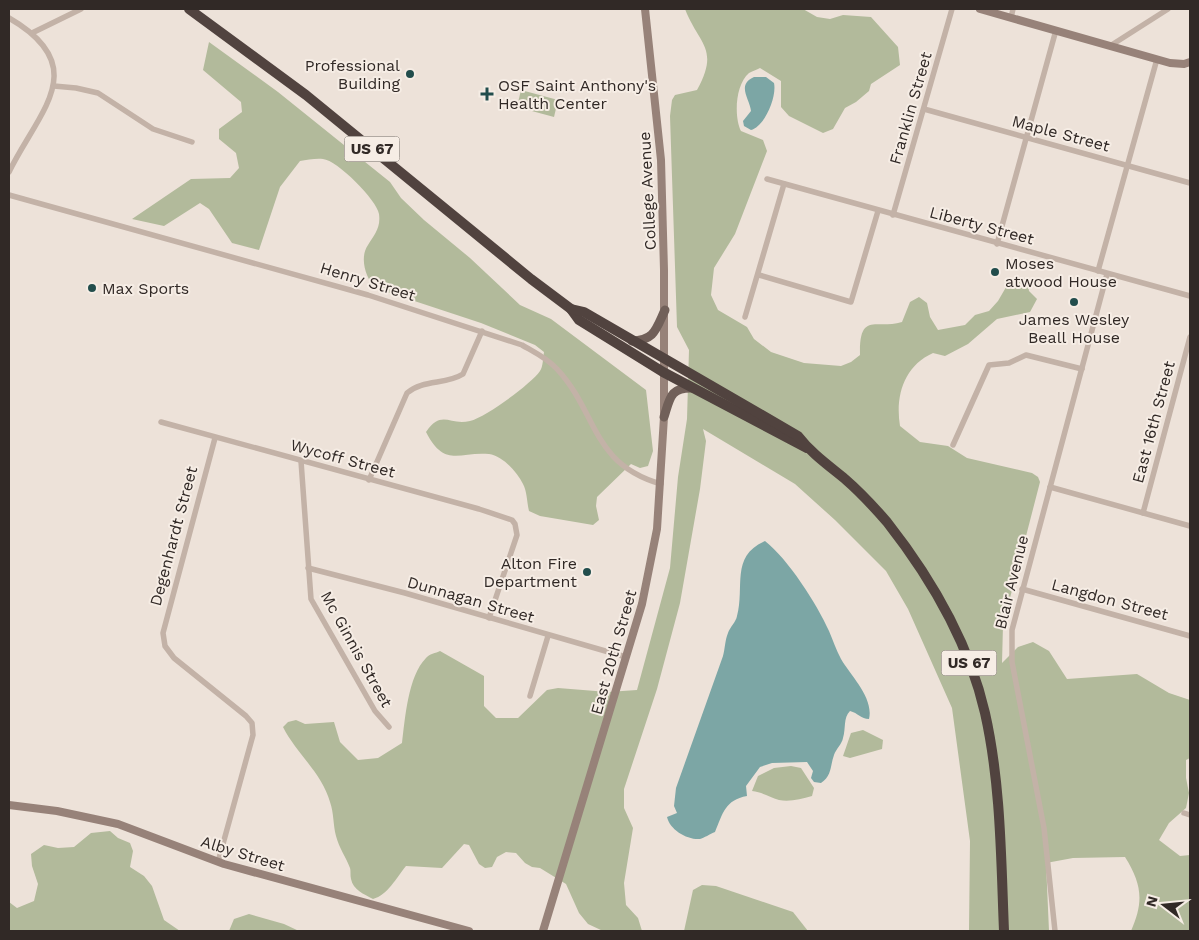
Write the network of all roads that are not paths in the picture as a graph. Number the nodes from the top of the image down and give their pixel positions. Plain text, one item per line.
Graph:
1 (81, 9) edge
2 (189, 9) edge
3 (645, 9) edge
4 (952, 9) edge
5 (980, 9) edge
6 (1013, 9) edge
7 (1168, 9) edge
8 (9, 18) edge
9 (1011, 18) junction
10 (1056, 30) junction
11 (32, 33) junction
12 (1110, 46) junction
13 (1157, 60) junction
14 (1188, 64) edge
15 (54, 86) junction
16 (924, 109) junction
17 (1027, 138) junction
18 (192, 142) dead end
19 (1128, 166) junction
20 (9, 172) edge
21 (767, 179) dead end
22 (1190, 183) edge
23 (784, 184) junction
24 (9, 194) edge
25 (878, 211) junction
26 (893, 215) junction
27 (997, 244) junction
28 (1098, 271) junction
29 (1107, 274) junction
30 (758, 275) junction
31 (1190, 296) edge
32 (571, 309) junction
33 (665, 310) junction
34 (745, 317) dead end
35 (482, 331) junction
36 (1190, 337) edge
37 (632, 341) junction
38 (664, 360) junction
39 (1082, 369) junction
40 (663, 372) junction
41 (695, 388) junction
42 (664, 417) junction
43 (161, 422) dead end
44 (215, 438) junction
45 (953, 445) dead end
46 (808, 448) junction
47 (301, 461) junction
48 (369, 480) junction
49 (661, 484) junction
50 (1050, 487) junction
51 (1143, 513) junction
52 (1190, 526) edge
53 (308, 568) junction
54 (1022, 589) junction
55 (489, 618) junction
56 (548, 636) junction
57 (1190, 636) edge
58 (626, 657) junction
59 (530, 696) dead end
60 (389, 727) dead end
61 (9, 805) edge
62 (218, 862) junction
63 (469, 931) edge
64 (543, 931) edge
65 (1004, 931) edge
66 (1055, 931) edge

1 - 11 street
2 - 32 highway, US 67
3 - 33 street, College Avenue
4 - 16 street, Franklin Street
5 - 9 street
6 - 9 street
7 - 12 street
8 - 11 street
9 - 10 street
10 - 12 street
10 - 17 street
11 - 15 street
12 - 13 street
13 - 14 street
13 - 19 street
15 - 18 street
15 - 20 street
16 - 17 street, Maple Street
16 - 26 street, Franklin Street
17 - 19 street, Maple Street
17 - 27 street
19 - 22 street, Maple Street
19 - 28 street
21 - 23 street, Liberty Street
23 - 25 street, Liberty Street
23 - 30 street
24 - 35 street, Henry Street
25 - 26 street, Liberty Street
25 - 30 street
26 - 27 street, Liberty Street
27 - 28 street, Liberty Street
28 - 29 street, Liberty Street
29 - 31 street, Liberty Street
29 - 39 street, Blair Avenue
30 - 34 street
32 - 37 highway, US 67
32 - 40 highway, US 67
33 - 37 main road
33 - 38 street, College Avenue
35 - 48 street
35 - 49 street, Henry Street
36 - 51 street, East 16th Street
37 - 38 highway, US 67
38 - 40 street, College Avenue
38 - 46 highway, US 67
39 - 45 street
39 - 50 street, Blair Avenue
40 - 41 highway, US 67
40 - 42 street, East 20th Street
41 - 42 main road
41 - 46 highway, US 67
42 - 49 street, East 20th Street
43 - 44 street, Wycoff Street
44 - 47 street, Wycoff Street
44 - 62 street, Degenhardt Street
46 - 65 highway, US 67
47 - 48 street, Wycoff Street
47 - 53 street, Mc Ginnis Street
48 - 55 street, Wycoff Street
49 - 58 street, East 20th Street
50 - 51 street
50 - 54 street, Blair Avenue
51 - 52 street
53 - 55 street, Dunnagan Street
53 - 60 street, Mc Ginnis Street
54 - 57 street, Langdon Street
54 - 66 street, Blair Avenue
55 - 56 street, Dunnagan Street
56 - 58 street, Dunnagan Street
56 - 59 street
58 - 64 street, East 20th Street
61 - 62 street, Alby Street
62 - 63 street, Alby Street

